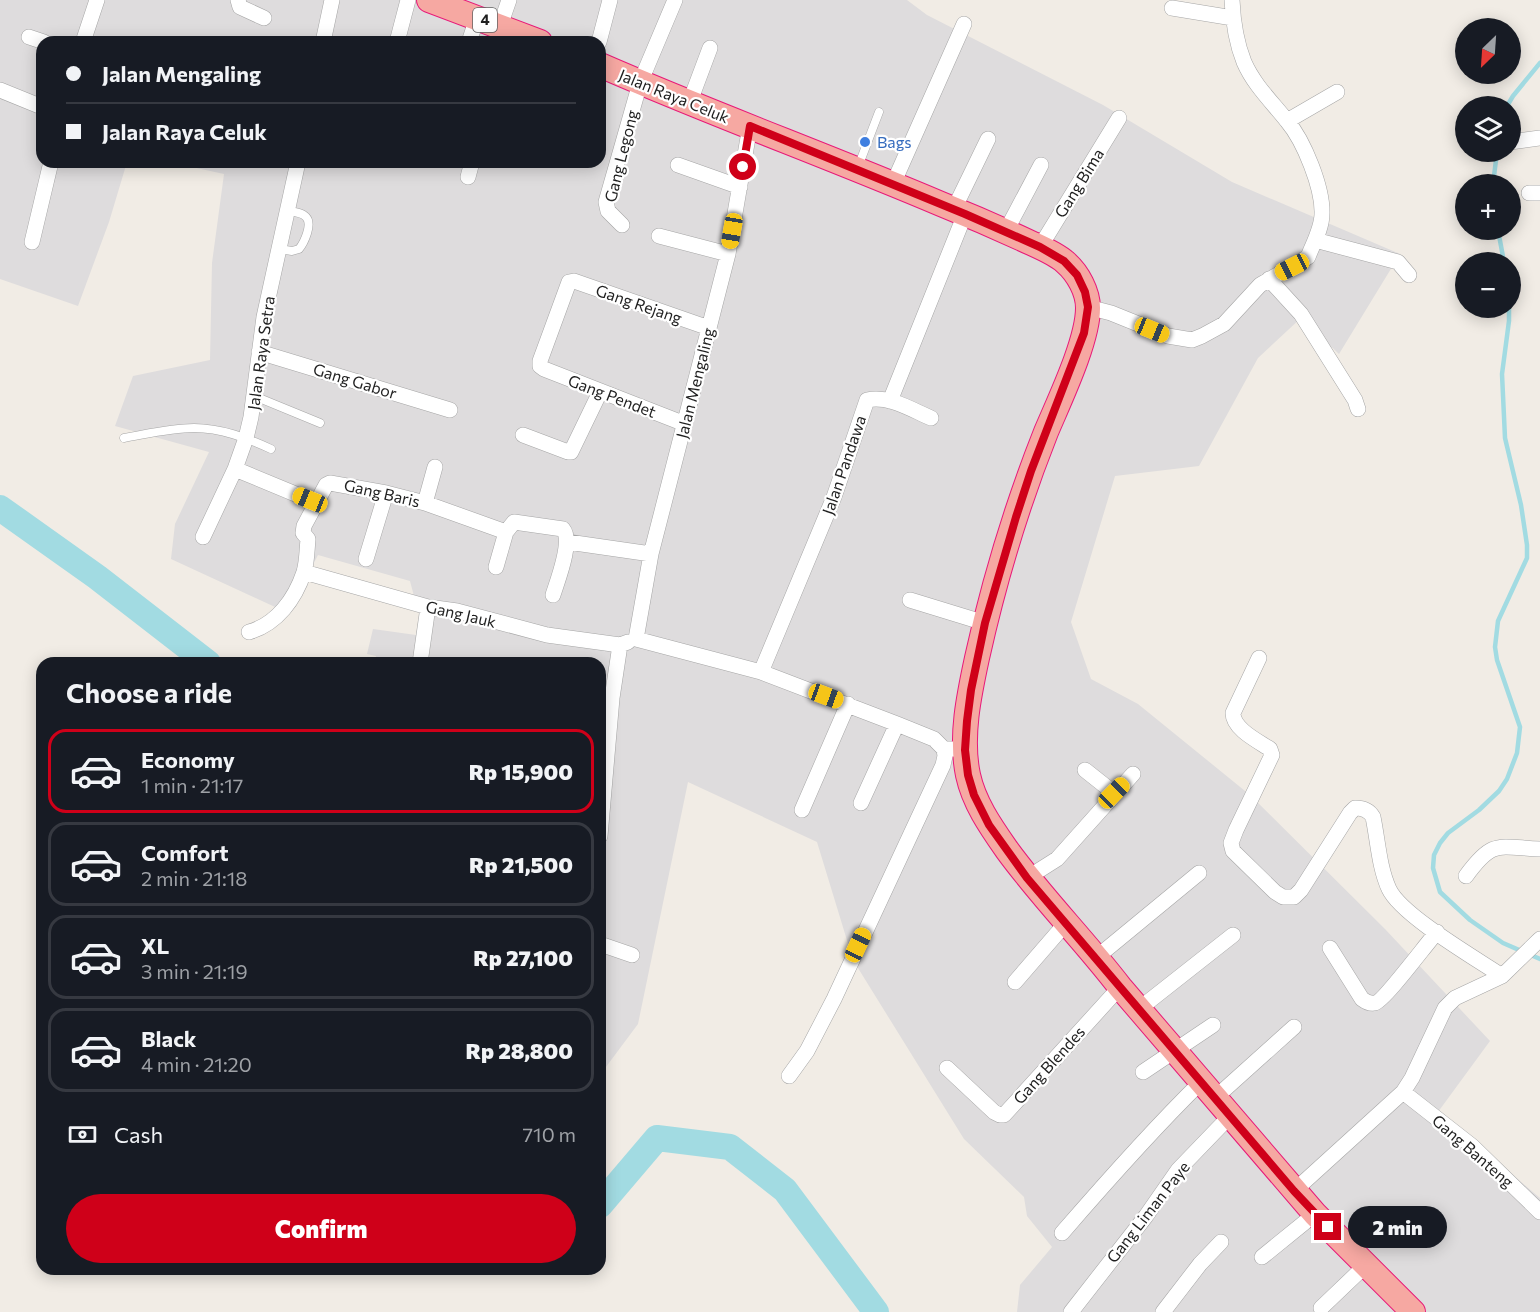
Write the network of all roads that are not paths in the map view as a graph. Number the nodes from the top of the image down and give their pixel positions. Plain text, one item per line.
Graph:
1 (97, 0) edge
2 (238, 0) edge
3 (332, 0) edge
4 (408, 0) edge
5 (509, 0) edge
6 (610, 0) edge
7 (675, 0) edge
8 (1232, 0) edge
9 (435, 1) edge
10 (1172, 8) dead end
11 (264, 18) dead end
12 (477, 18) junction
13 (1233, 18) junction
14 (964, 24) dead end
15 (504, 32) edge
16 (85, 36) edge
17 (324, 36) edge
18 (399, 36) edge
19 (471, 36) edge
20 (601, 36) edge
21 (710, 48) dead end
22 (606, 68) edge
23 (640, 83) junction
24 (0, 90) edge
25 (1337, 92) dead end
26 (689, 104) junction
27 (36, 105) edge
28 (879, 112) dead end
29 (1119, 118) dead end
30 (1287, 121) junction
31 (750, 126) junction
32 (1540, 138) edge
33 (988, 139) dead end
34 (1521, 141) edge
35 (859, 164) junction
36 (678, 165) dead end
37 (1041, 165) dead end
38 (50, 168) edge
39 (297, 168) edge
40 (893, 183) junction
41 (740, 187) junction
42 (287, 211) junction
43 (960, 212) junction
44 (622, 225) dead end
45 (1006, 231) junction
46 (659, 236) dead end
47 (1315, 240) junction
48 (32, 242) dead end
49 (1040, 247) junction
50 (279, 249) junction
51 (728, 254) junction
52 (1409, 275) dead end
53 (1269, 279) junction
54 (1088, 307) junction
55 (709, 328) junction
56 (259, 352) junction
57 (540, 366) joint
58 (600, 392) junction
59 (254, 396) junction
60 (890, 401) junction
61 (1358, 409) dead end
62 (450, 410) dead end
63 (931, 418) dead end
64 (320, 423) dead end
65 (685, 424) junction
66 (524, 435) dead end
67 (124, 438) dead end
68 (246, 438) junction
69 (271, 449) dead end
70 (435, 467) dead end
71 (235, 469) junction
72 (386, 493) junction
73 (317, 503) junction
74 (425, 503) junction
75 (506, 532) junction
76 (203, 537) dead end
77 (568, 542) junction
78 (651, 554) junction
79 (366, 559) dead end
80 (496, 567) dead end
81 (304, 572) junction
82 (553, 595) dead end
83 (910, 600) dead end
84 (428, 607) junction
85 (985, 623) junction
86 (249, 632) dead end
87 (636, 639) junction
88 (620, 645) junction
89 (421, 657) edge
90 (1258, 658) dead end
91 (761, 672) junction
92 (606, 697) edge
93 (848, 704) junction
94 (897, 724) junction
95 (955, 749) junction
96 (1085, 770) dead end
97 (1133, 774) dead end
98 (1114, 793) junction
99 (861, 803) dead end
100 (802, 810) dead end
101 (1540, 849) edge
102 (1198, 873) dead end
103 (1466, 876) dead end
104 (1027, 878) junction
105 (1066, 923) junction
106 (1437, 932) junction
107 (1233, 935) dead end
108 (1538, 941) edge
109 (606, 946) edge
110 (1330, 948) dead end
111 (632, 955) dead end
112 (1097, 957) junction
113 (1506, 972) junction
114 (1015, 982) dead end
115 (1120, 987) junction
116 (1139, 1009) junction
117 (1213, 1025) dead end
118 (1294, 1027) dead end
119 (1176, 1052) junction
120 (948, 1068) dead end
121 (1143, 1072) dead end
122 (789, 1076) dead end
123 (1403, 1092) junction
124 (1215, 1099) junction
125 (1294, 1191) junction
126 (1540, 1212) edge
127 (1315, 1214) junction
128 (1062, 1233) dead end
129 (1221, 1242) dead end
130 (1262, 1257) dead end
131 (1366, 1265) junction
132 (1321, 1308) dead end
133 (1071, 1312) edge
134 (1163, 1312) edge
135 (1413, 1312) edge

1 - 16 street
2 - 11 street
3 - 17 street
4 - 18 street
5 - 15 street
6 - 20 street
7 - 23 street
8 - 13 street
9 - 12 highway, 4
10 - 13 street
12 - 15 highway, 4
12 - 19 street
13 - 30 street
14 - 40 street
21 - 26 street
22 - 23 highway, Jalan Raya Celuk
23 - 26 highway, Jalan Raya Celuk
23 - 44 street, Gang Legong
24 - 27 street
25 - 30 street
26 - 31 highway, Jalan Raya Celuk
28 - 35 lane
29 - 49 street, Gang Bima
30 - 47 street
31 - 35 highway, Jalan Raya Celuk
31 - 41 street, Jalan Mengaling
32 - 34 street
33 - 43 street
35 - 40 highway, Jalan Raya Celuk
36 - 41 street
37 - 45 street
38 - 48 street
39 - 42 street, Jalan Raya Setra
40 - 43 highway, Jalan Raya Celuk
41 - 51 street, Jalan Mengaling
42 - 50 street, Jalan Raya Setra
42 - 50 lane
43 - 45 highway, Jalan Raya Celuk
43 - 60 street
45 - 49 highway, Jalan Raya Celuk
46 - 51 street
47 - 52 street
47 - 53 street
49 - 54 highway, Jalan Raya Celuk
50 - 56 street, Jalan Raya Setra
51 - 55 street, Jalan Mengaling
53 - 54 street
53 - 61 street
54 - 85 highway, Jalan Raya Celuk
55 - 57 street, Gang Rejang
55 - 65 street, Jalan Mengaling
56 - 59 street, Jalan Raya Setra
56 - 62 street, Gang Gabor
57 - 58 street, Gang Pendet
58 - 65 street, Gang Pendet
58 - 66 street
59 - 64 lane
59 - 68 street, Jalan Raya Setra
60 - 63 street
60 - 91 street, Jalan Pandawa
65 - 78 street, Jalan Mengaling
67 - 68 lane
68 - 69 lane
68 - 71 street, Jalan Raya Setra
70 - 74 street
71 - 73 street
71 - 76 street, Jalan Raya Setra
72 - 73 street, Gang Baris
72 - 74 street, Gang Baris
72 - 79 street
73 - 81 street, Gang Baris
74 - 75 street, Gang Baris
75 - 77 street
75 - 80 street
77 - 78 street
77 - 82 street
78 - 87 street, Jalan Mengaling
81 - 84 street, Gang Jauk
81 - 86 street, Gang Baris
83 - 85 street
84 - 88 street, Gang Jauk
84 - 89 street
85 - 95 highway, Jalan Raya Celuk
87 - 88 street
87 - 91 street
88 - 92 street
90 - 106 street
91 - 93 street
93 - 94 street
93 - 100 street
94 - 95 street
94 - 99 street
95 - 104 highway, Jalan Raya Celuk
95 - 122 street
96 - 98 street
97 - 98 street
98 - 104 street
101 - 103 street
102 - 112 street
104 - 105 highway, Jalan Raya Celuk
105 - 112 highway, Jalan Raya Celuk
105 - 114 street
106 - 110 street
106 - 113 street
107 - 116 street
108 - 113 street
109 - 111 street
112 - 115 highway, Jalan Raya Celuk
113 - 123 street
115 - 116 highway, Jalan Raya Celuk
115 - 120 street, Gang Blendes
116 - 119 highway, Jalan Raya Celuk
117 - 119 street
118 - 124 street
119 - 121 street
119 - 124 highway, Jalan Raya Celuk
123 - 125 street
123 - 126 street, Gang Banteng
124 - 125 highway, Jalan Raya Celuk
124 - 128 street
124 - 133 street, Gang Liman Paye
125 - 127 highway, Jalan Raya Celuk
127 - 130 street
127 - 131 highway, Jalan Raya Celuk
129 - 134 street
131 - 132 street
131 - 135 highway, Jalan Raya Celuk

